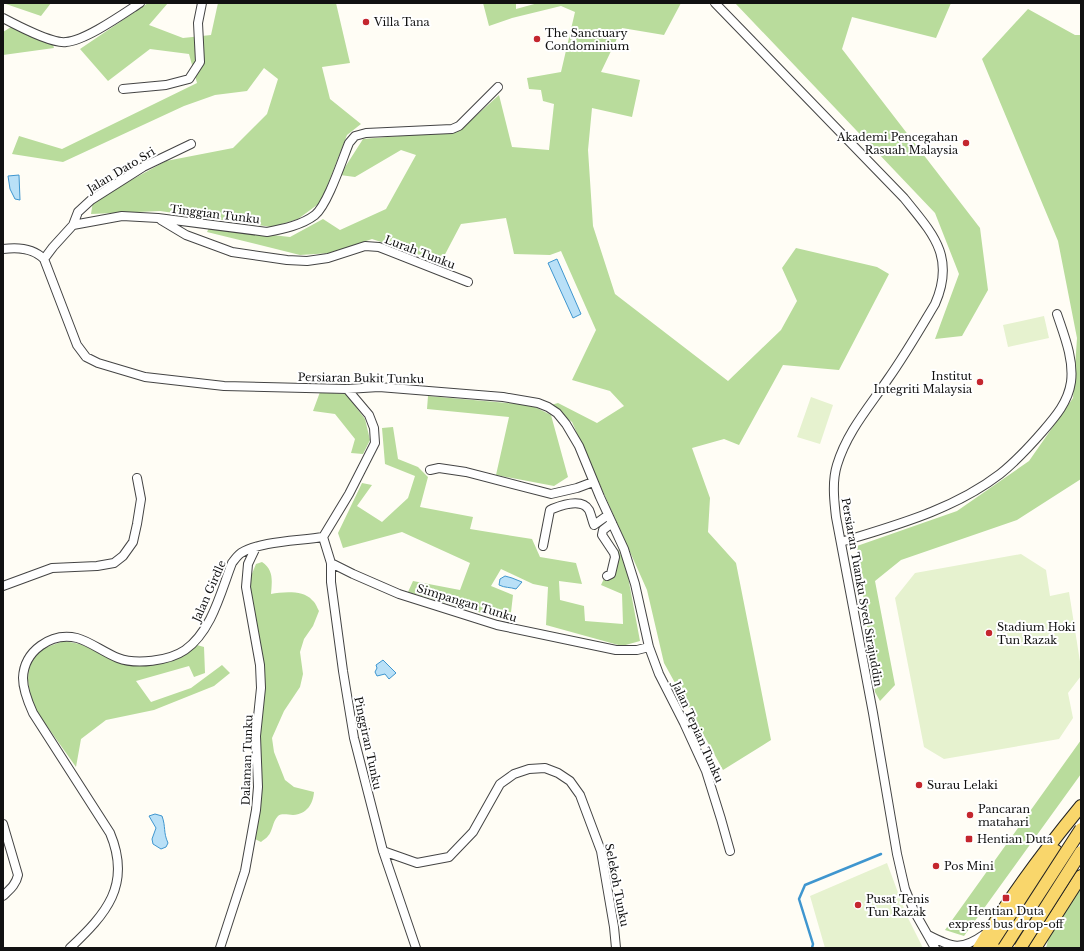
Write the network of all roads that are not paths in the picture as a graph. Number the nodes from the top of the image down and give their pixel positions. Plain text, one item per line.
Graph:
1 (140, 3) edge
2 (202, 3) edge
3 (715, 3) edge
4 (3, 18) edge
5 (498, 88) dead end
6 (123, 89) dead end
7 (191, 144) dead end
8 (158, 218) junction
9 (73, 225) junction
10 (3, 249) edge
11 (44, 259) junction
12 (468, 282) dead end
13 (1057, 314) dead end
14 (347, 388) junction
15 (430, 470) dead end
16 (137, 478) dead end
17 (594, 482) junction
18 (610, 519) junction
19 (594, 525) junction
20 (602, 535) junction
21 (323, 537) junction
22 (841, 542) junction
23 (543, 546) dead end
24 (256, 547) junction
25 (331, 563) junction
26 (607, 576) dead end
27 (3, 586) edge
28 (649, 647) junction
29 (1081, 806) edge
30 (1081, 813) edge
31 (3, 824) edge
32 (1081, 829) edge
33 (382, 851) junction
34 (730, 851) dead end
35 (1081, 852) edge
36 (1081, 876) edge
37 (3, 896) edge
38 (1009, 919) junction
39 (990, 930) junction
40 (1044, 934) junction
41 (928, 935) junction
42 (70, 948) edge
43 (220, 948) edge
44 (416, 948) edge
45 (616, 948) edge
46 (935, 948) edge
47 (979, 948) edge
48 (991, 948) edge
49 (1004, 948) edge
50 (1020, 948) edge
51 (1035, 948) edge

1 - 4 street
2 - 6 street
3 - 22 street, Persiaran Tuanku Syed Sirajuddin
5 - 8 street, Tinggian Tunku
7 - 9 street, Jalan Dato Sri
8 - 9 street, Tinggian Tunku
8 - 12 street, Lurah Tunku
9 - 11 street
10 - 11 street
11 - 14 street, Persiaran Bukit Tunku
13 - 22 street
14 - 17 street, Persiaran Bukit Tunku
14 - 21 street
15 - 17 street
16 - 27 street
17 - 18 street, Persiaran Bukit Tunku
18 - 19 street
18 - 20 street
18 - 28 street, Persiaran Bukit Tunku
19 - 20 street
19 - 23 street
20 - 26 street
21 - 24 street, Jalan Girdle
21 - 25 street, Pinggiran Tunku
22 - 41 street, Persiaran Tuanku Syed Sirajuddin
24 - 42 street, Jalan Girdle
24 - 43 street, Dalaman Tunku
25 - 28 street, Simpangan Tunku
25 - 33 street, Pinggiran Tunku
28 - 34 street, Jalan Tepian Tunku
29 - 39 main road
30 - 38 main road
31 - 37 street
32 - 49 main road, bridge
33 - 44 street, Pinggiran Tunku
33 - 45 street, Selekoh Tunku
35 - 50 main road, bridge
36 - 40 main road
38 - 40 main road
38 - 48 main road
39 - 41 street
39 - 47 main road
40 - 51 main road
41 - 46 street, Persiaran Tuanku Syed Sirajuddin

